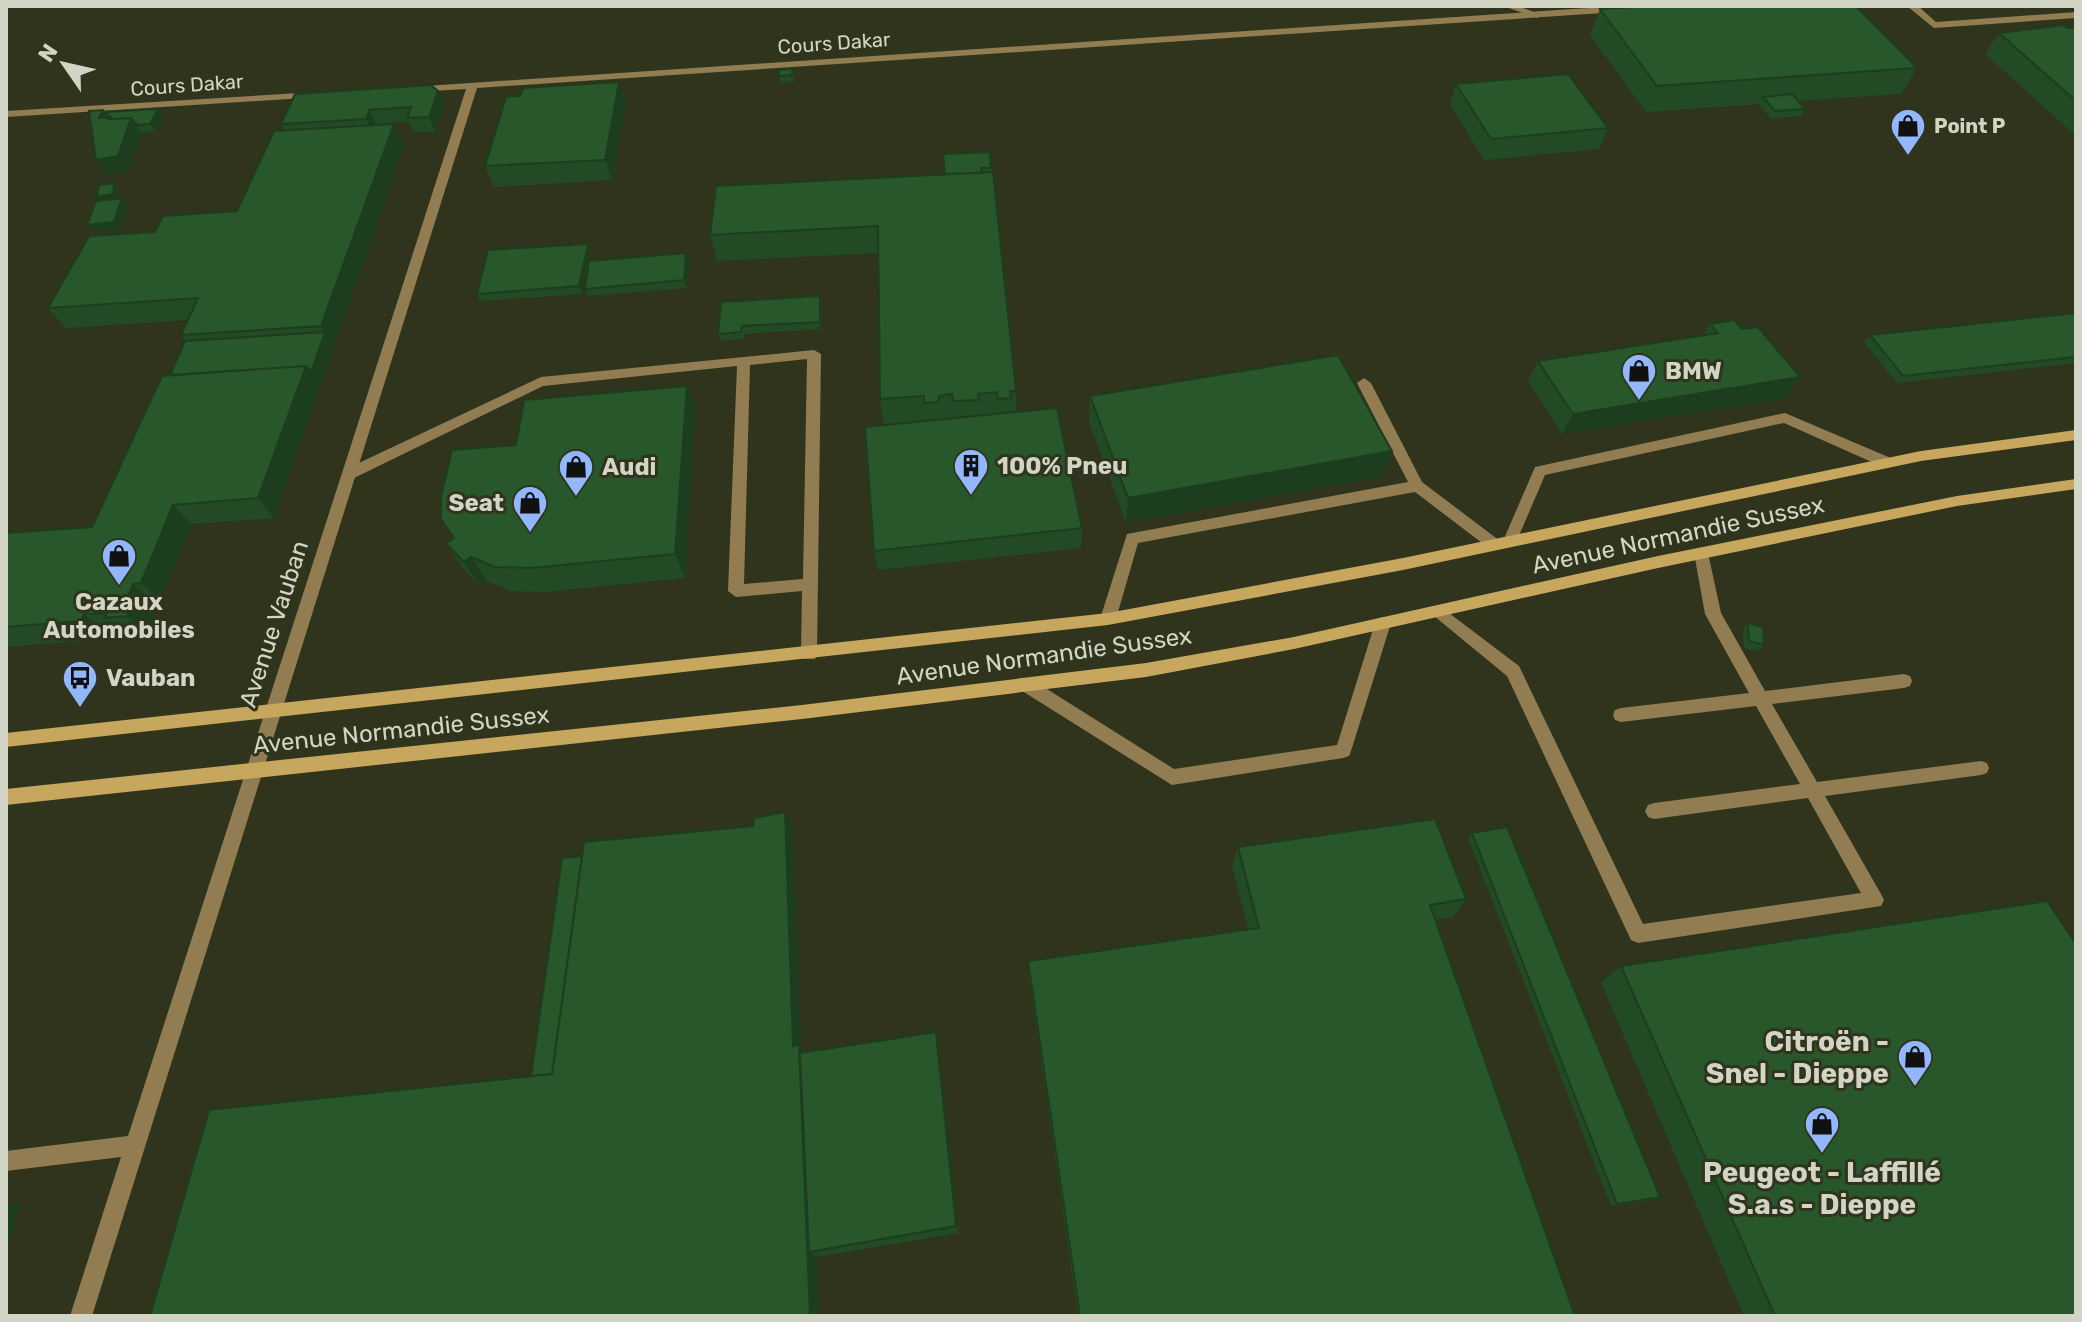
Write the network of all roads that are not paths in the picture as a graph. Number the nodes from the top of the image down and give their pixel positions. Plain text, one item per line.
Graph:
1 (1508, 6) edge
2 (1664, 6) edge
3 (1912, 6) edge
4 (1537, 15) junction
5 (2076, 15) edge
6 (473, 85) junction
7 (395, 90) edge
8 (333, 94) edge
9 (6, 114) edge
10 (744, 361) junction
11 (1364, 383) dead end
12 (2076, 435) edge
13 (1888, 463) junction
14 (349, 474) junction
15 (2076, 484) edge
16 (1417, 486) junction
17 (1503, 543) junction
18 (1701, 553) junction
19 (811, 584) junction
20 (1436, 611) junction
21 (1108, 619) junction
22 (1383, 623) junction
23 (809, 654) junction
24 (1904, 681) dead end
25 (1025, 684) junction
26 (1760, 698) junction
27 (273, 712) junction
28 (1621, 715) dead end
29 (6, 740) edge
30 (1981, 768) dead end
31 (255, 769) junction
32 (1812, 790) junction
33 (6, 797) edge
34 (1654, 811) dead end
35 (136, 1145) junction
36 (6, 1161) edge
37 (81, 1316) edge

1 - 4 street
2 - 4 street, Cours Dakar
3 - 5 street
4 - 6 street, Cours Dakar
6 - 7 street, Cours Dakar
6 - 14 street, Avenue Vauban
8 - 9 street, Cours Dakar
10 - 14 street
10 - 19 street
10 - 19 street
11 - 16 street
12 - 13 main road, Avenue Normandie Sussex
13 - 17 main road, Avenue Normandie Sussex
13 - 17 street
14 - 27 street, Avenue Vauban
15 - 18 main road, Avenue Normandie Sussex
16 - 17 street
16 - 21 street
17 - 21 main road, Avenue Normandie Sussex
18 - 20 main road, Avenue Normandie Sussex
18 - 26 street
19 - 23 street
20 - 22 main road, Avenue Normandie Sussex
20 - 32 street
21 - 23 main road, Avenue Normandie Sussex
22 - 25 main road, Avenue Normandie Sussex
22 - 25 street
23 - 27 main road, Avenue Normandie Sussex
24 - 26 street
25 - 31 main road, Avenue Normandie Sussex
26 - 28 street
26 - 32 street
27 - 29 main road, Avenue Normandie Sussex
27 - 31 street, Avenue Vauban
30 - 32 street
31 - 33 main road, Avenue Normandie Sussex
31 - 35 street, Avenue Vauban
32 - 34 street
35 - 36 street
35 - 37 street, Avenue Vauban

